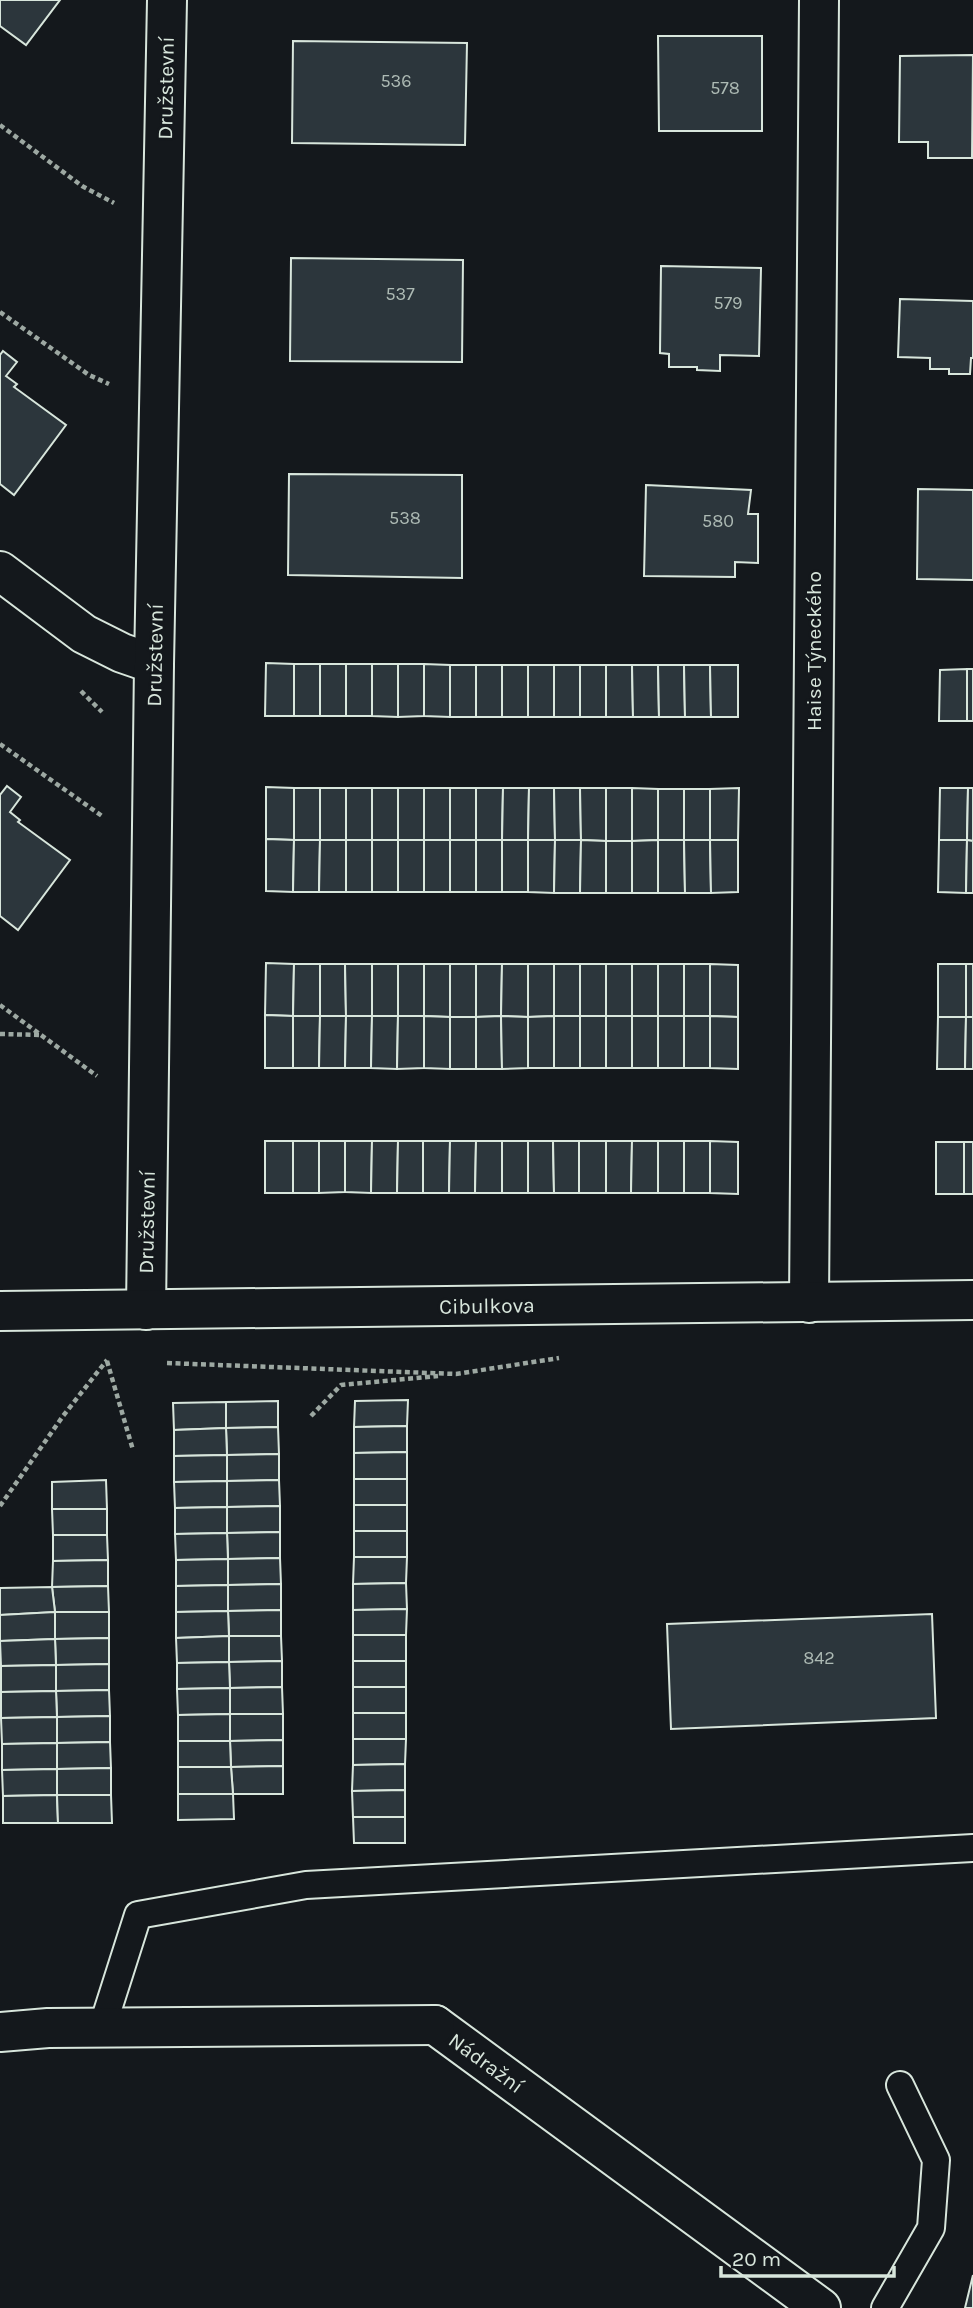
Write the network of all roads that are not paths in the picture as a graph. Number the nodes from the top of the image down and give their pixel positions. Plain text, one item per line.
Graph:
1 (167, 0) edge
2 (819, 0) edge
3 (0, 571) edge
4 (154, 663) junction
5 (973, 1300) edge
6 (809, 1303) junction
7 (146, 1310) junction
8 (0, 1311) edge
9 (973, 1848) edge
10 (102, 2028) junction
11 (0, 2032) edge
12 (900, 2085) dead end
13 (821, 2308) edge
14 (885, 2308) edge

1 - 4 street, Družstevní
2 - 6 street, Haise Týneckého
3 - 4 street
4 - 7 street, Družstevní
5 - 6 street, Cibulkova
6 - 7 street, Cibulkova
7 - 8 street, Cibulkova
9 - 10 lane
10 - 11 street, Nádražní
10 - 13 street, Nádražní
12 - 14 lane

